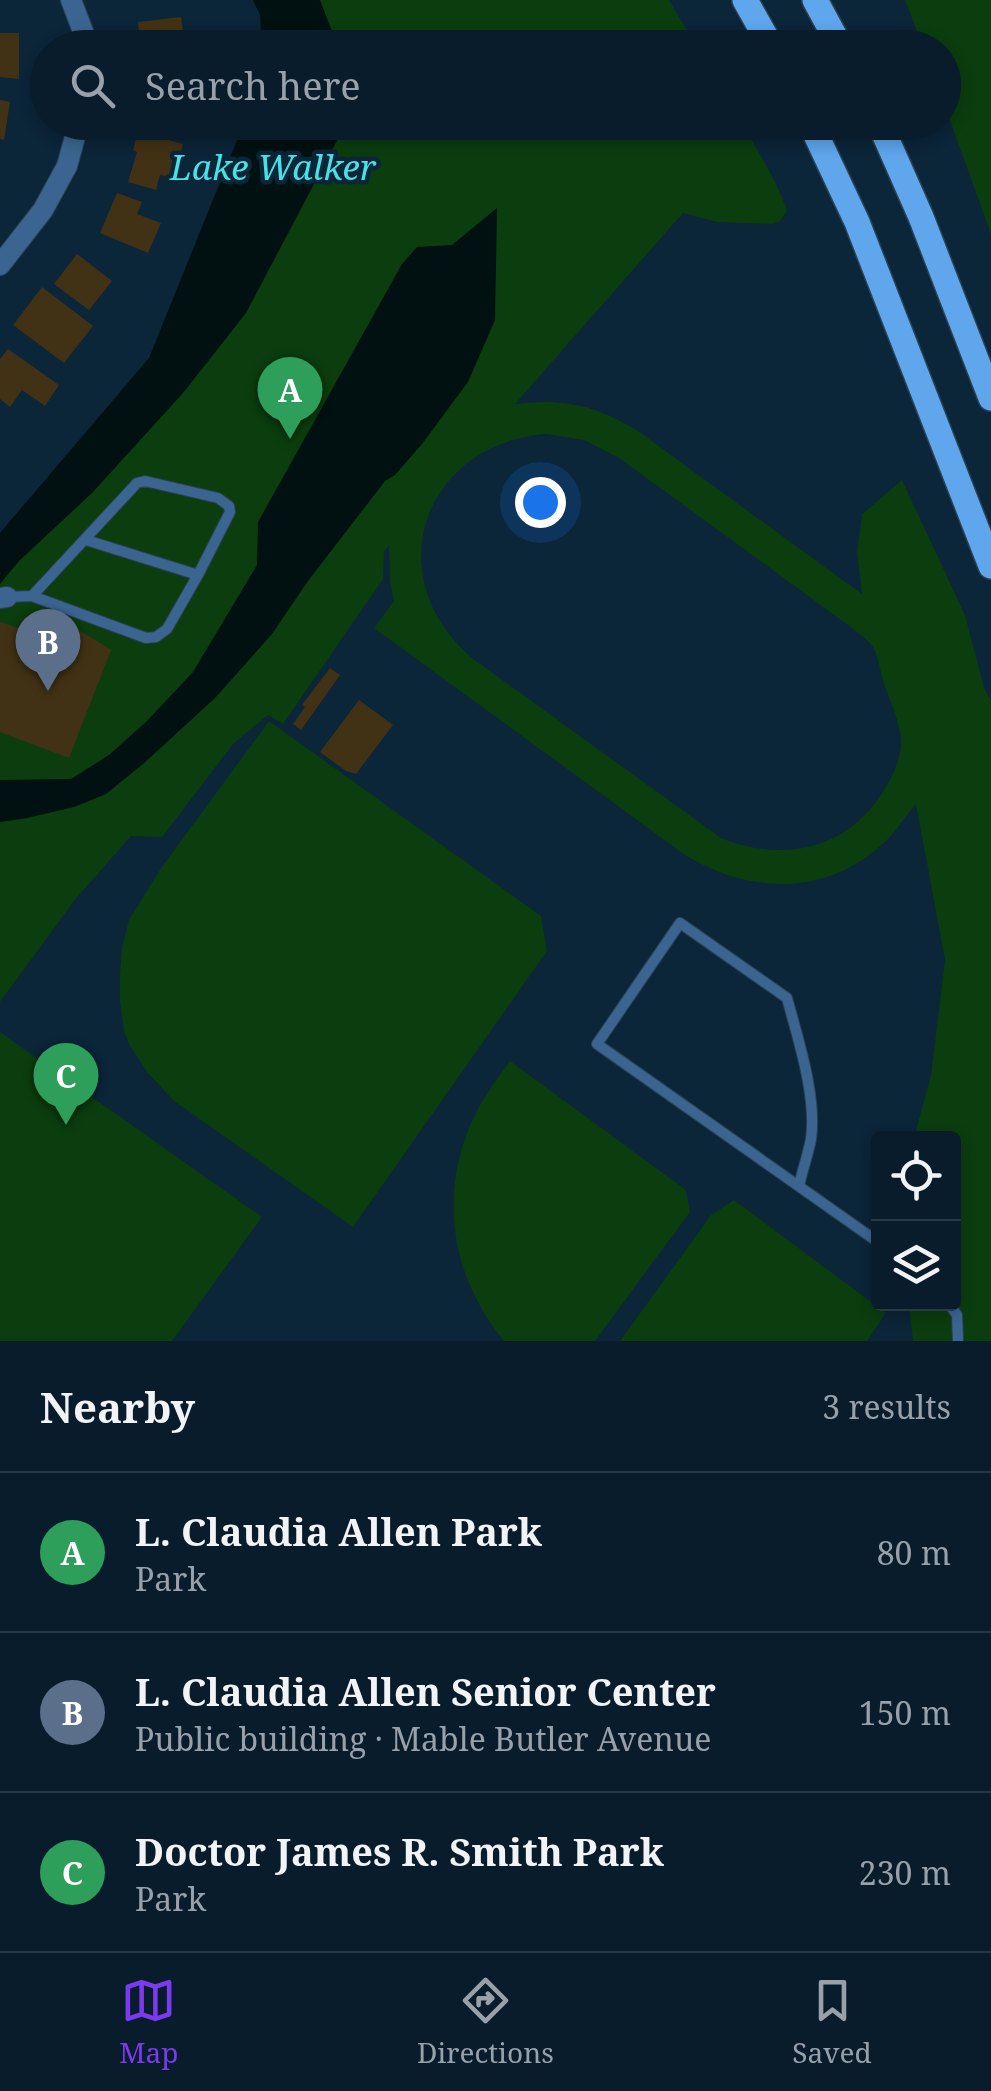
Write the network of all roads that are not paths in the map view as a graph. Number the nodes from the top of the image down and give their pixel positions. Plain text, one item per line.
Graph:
1 (71, 0) edge
2 (745, 0) edge
3 (815, 0) edge
4 (82, 30) edge
5 (762, 30) edge
6 (831, 30) edge
7 (74, 140) edge
8 (818, 140) edge
9 (886, 140) edge
10 (0, 265) edge
11 (991, 398) edge
12 (86, 540) junction
13 (991, 566) edge
14 (198, 574) junction
15 (32, 596) junction
16 (4, 598) edge
17 (799, 1186) junction
18 (871, 1237) edge
19 (954, 1311) edge
20 (958, 1341) edge

1 - 4 street
2 - 5 main road
3 - 6 main road
7 - 10 street
8 - 13 main road
9 - 11 main road
12 - 14 lane
12 - 14 lane
12 - 15 lane
14 - 15 lane
15 - 16 lane
17 - 17 lane
17 - 18 lane
19 - 20 lane

